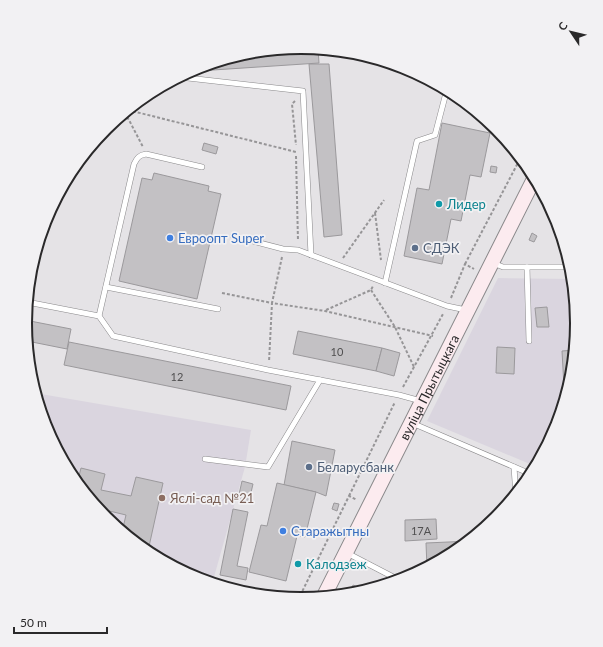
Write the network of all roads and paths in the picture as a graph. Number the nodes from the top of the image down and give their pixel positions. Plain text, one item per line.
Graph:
1 (190, 78) edge
2 (303, 91) junction
3 (445, 96) edge
4 (135, 112) edge
5 (128, 118) edge
6 (296, 152) junction
7 (146, 154) junction
8 (518, 163) edge
9 (202, 167) dead end
10 (532, 184) edge
11 (384, 200) dead end
12 (234, 236) dead end
13 (283, 249) junction
14 (298, 250) junction
15 (311, 255) junction
16 (492, 263) junction
17 (465, 264) dead end
18 (339, 265) junction
19 (527, 267) junction
20 (565, 267) edge
21 (385, 282) junction
22 (106, 287) junction
23 (371, 290) dead end
24 (222, 293) dead end
25 (33, 303) edge
26 (272, 303) junction
27 (218, 309) dead end
28 (467, 310) junction
29 (99, 316) junction
30 (395, 327) junction
31 (432, 336) dead end
32 (529, 341) dead end
33 (414, 368) dead end
34 (268, 370) junction
35 (320, 380) junction
36 (422, 401) junction
37 (412, 422) junction
38 (205, 459) dead end
39 (514, 467) junction
40 (526, 472) edge
41 (515, 487) edge
42 (346, 553) junction
43 (393, 577) edge
44 (326, 592) edge

1 - 2 lane
2 - 6 path
2 - 15 lane
3 - 21 lane
4 - 6 path
5 - 7 path
6 - 14 path
7 - 9 lane
7 - 22 lane
8 - 17 path
10 - 16 street, вуліца Прытыцкага
11 - 18 path
12 - 13 lane
13 - 14 lane
13 - 26 path
14 - 15 lane
15 - 18 lane
16 - 19 lane
16 - 28 street, вуліца Прытыцкага
18 - 21 lane
19 - 20 lane
19 - 32 lane
21 - 28 lane
22 - 27 lane
22 - 29 lane
23 - 30 path
24 - 26 path
25 - 29 lane
26 - 30 path
26 - 34 path
28 - 36 street, вуліца Прытыцкага
29 - 34 lane
30 - 31 path
30 - 33 path
34 - 35 lane
35 - 36 lane
35 - 38 lane
36 - 37 street, вуліца Прытыцкага
37 - 39 lane
37 - 42 street, вуліца Прытыцкага
39 - 40 lane
39 - 41 lane
42 - 43 lane
42 - 44 street, вуліца Прытыцкага

